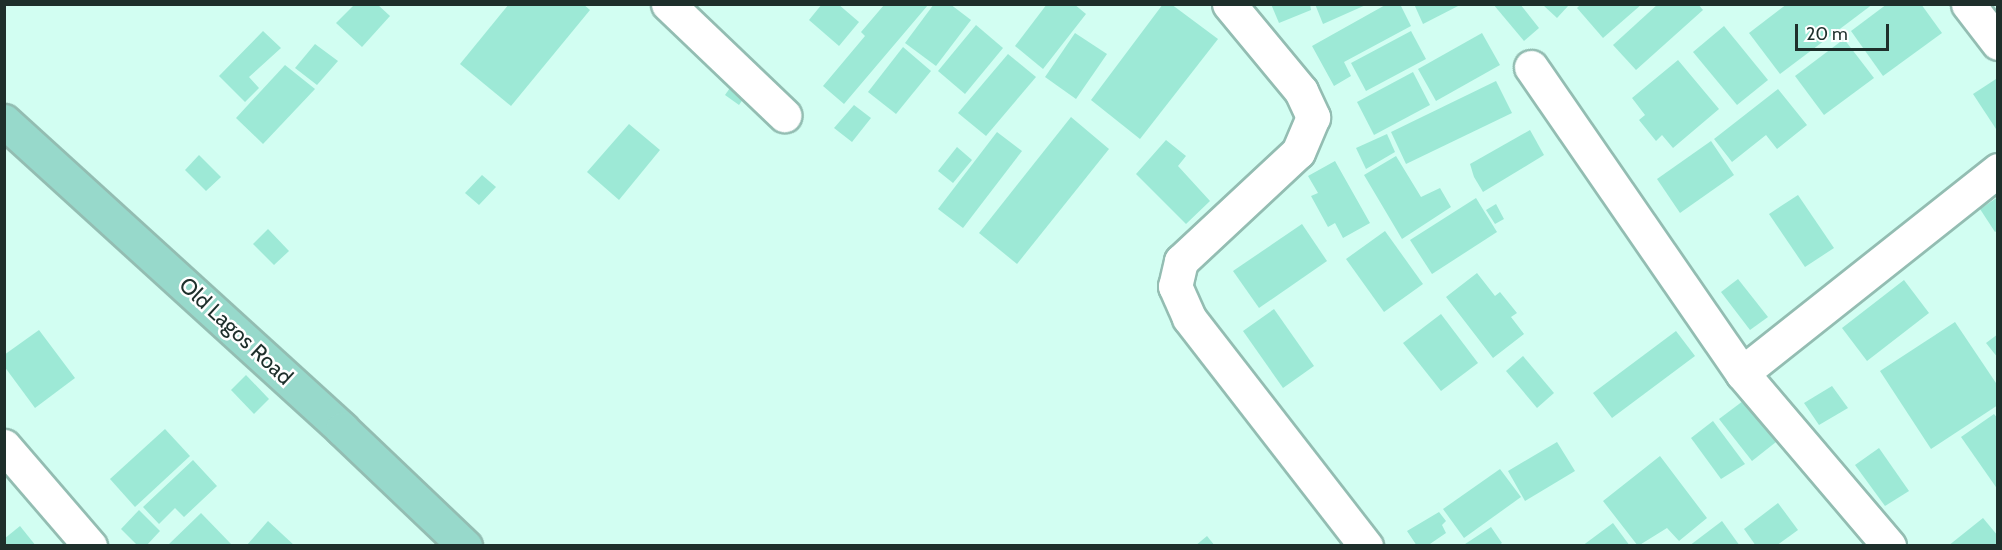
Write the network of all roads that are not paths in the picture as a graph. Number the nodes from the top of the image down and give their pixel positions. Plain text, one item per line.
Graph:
1 (668, 4) edge
2 (1229, 4) edge
3 (1968, 4) edge
4 (1998, 43) edge
5 (1531, 67) dead end
6 (784, 115) dead end
7 (4, 121) edge
8 (1998, 170) edge
9 (1742, 373) junction
10 (4, 446) edge
11 (90, 546) edge
12 (465, 546) edge
13 (1366, 546) edge
14 (1889, 546) edge

1 - 6 street
2 - 13 street
3 - 4 street
5 - 9 street
7 - 12 main road, Old Lagos Road
8 - 9 street
9 - 14 street
10 - 11 street

